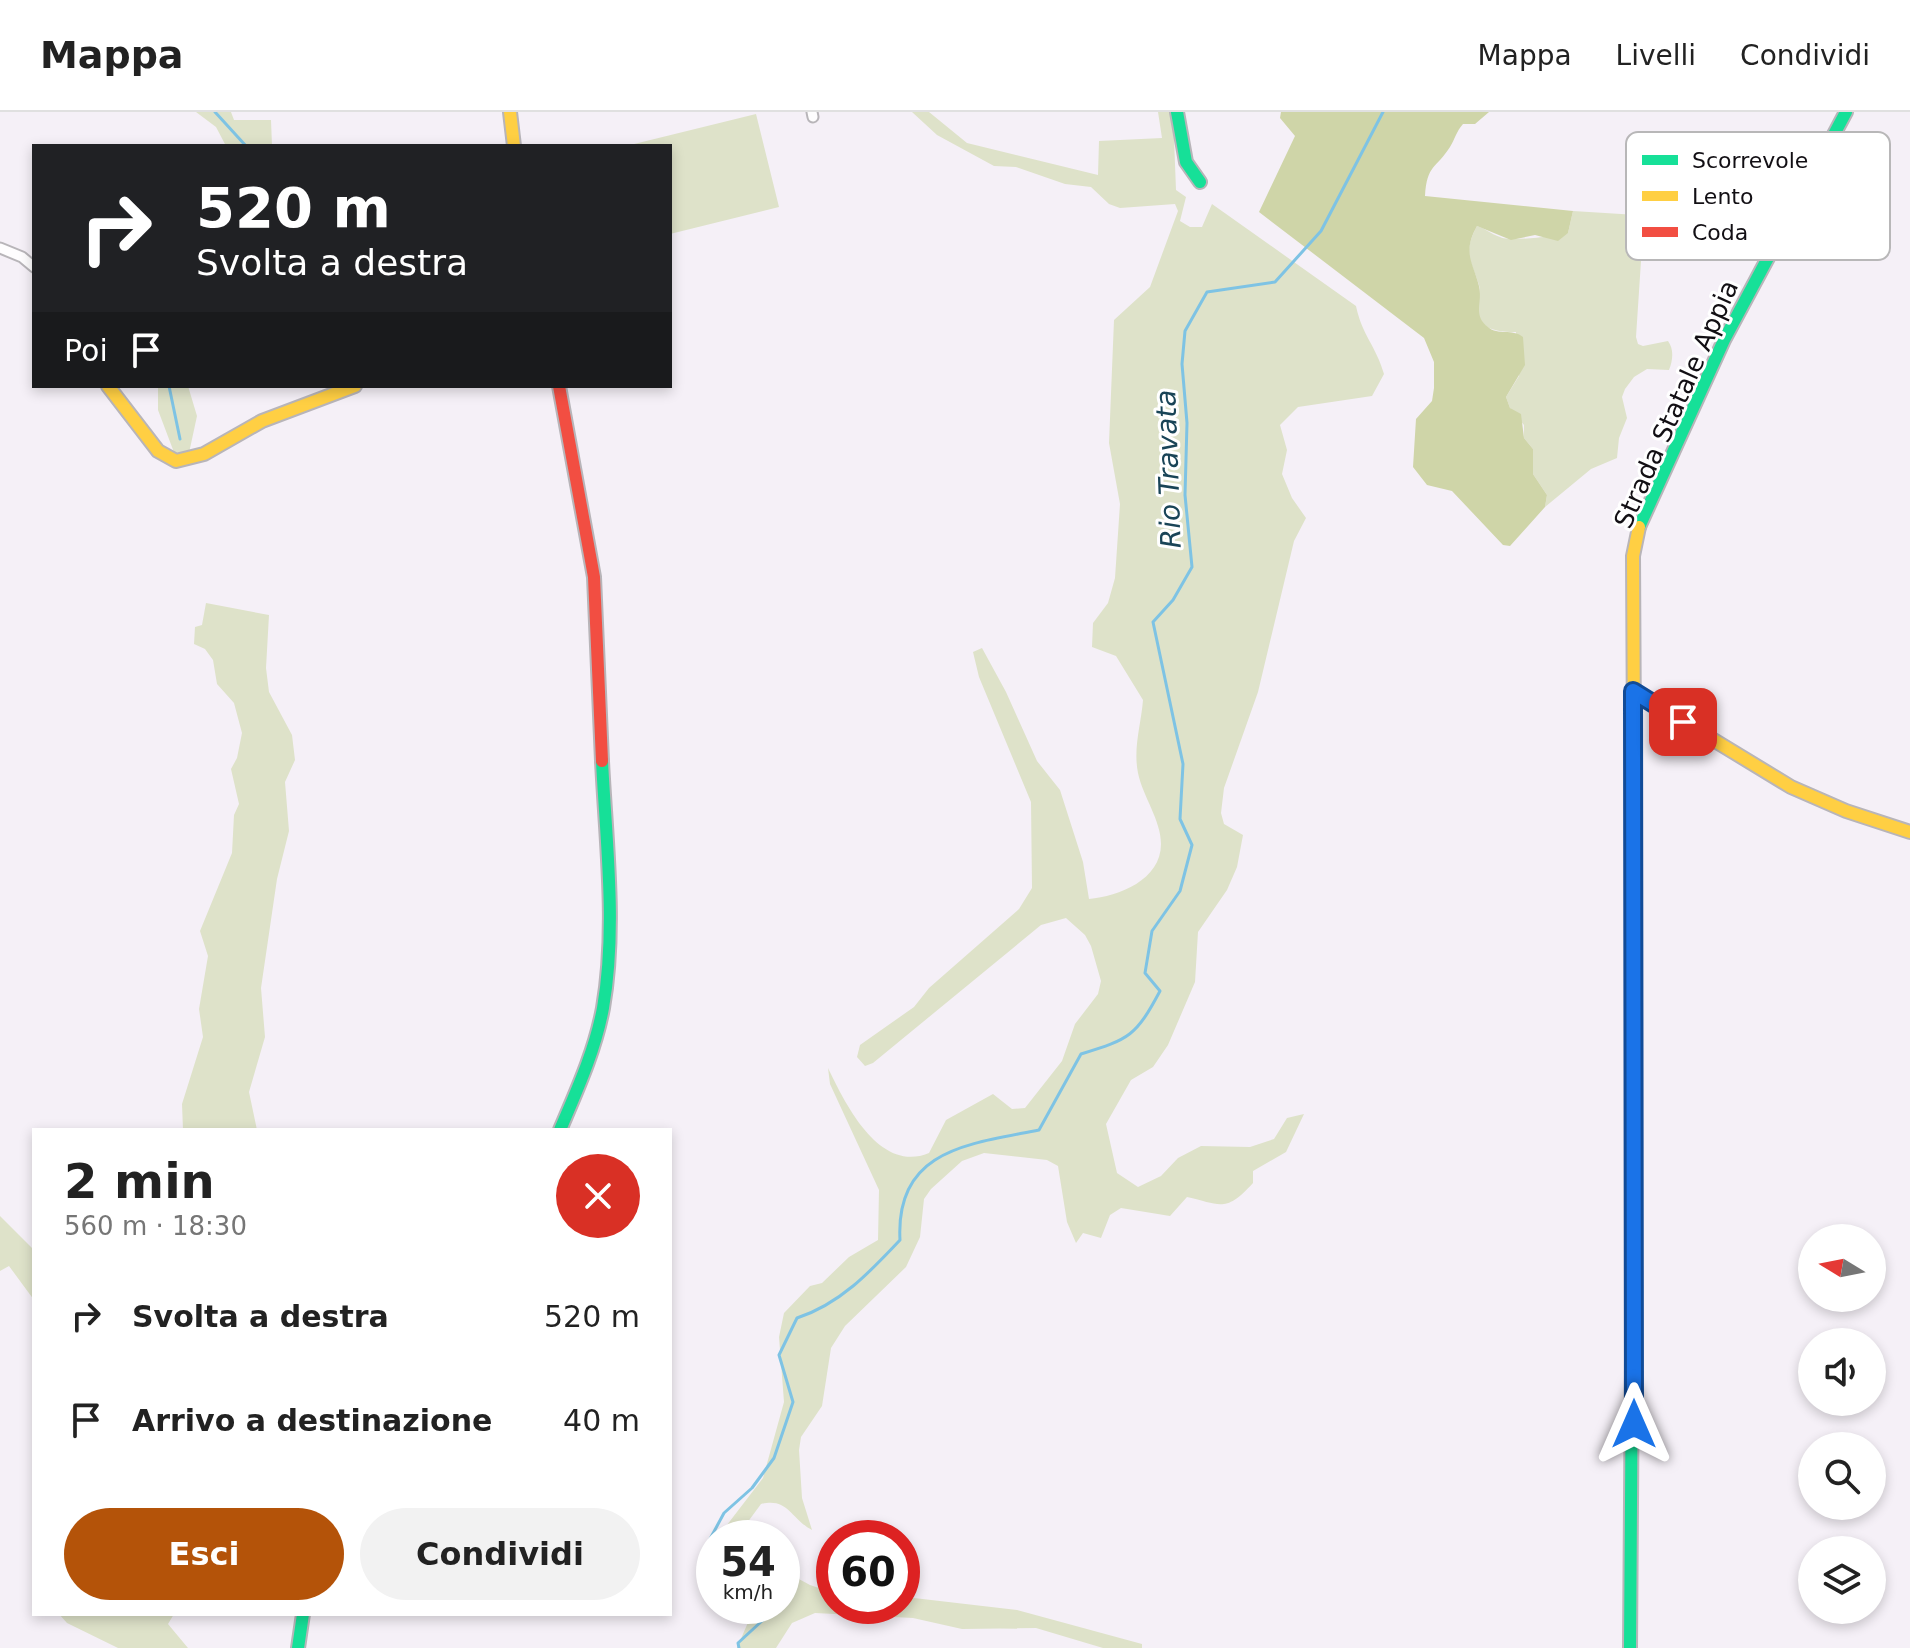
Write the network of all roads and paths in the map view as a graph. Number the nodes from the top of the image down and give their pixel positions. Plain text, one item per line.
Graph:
1 (510, 112) edge
2 (1177, 112) edge
3 (1846, 112) edge
4 (1835, 132) edge
5 (514, 144) edge
6 (1200, 182) dead end
7 (0, 248) edge
8 (1767, 260) edge
9 (32, 265) edge
10 (110, 388) edge
11 (347, 388) edge
12 (559, 388) edge
13 (1633, 691) junction
14 (1910, 832) edge
15 (561, 1128) edge
16 (303, 1616) edge
17 (298, 1648) edge
18 (1630, 1648) edge

1 - 5 main road
2 - 6 main road
3 - 4 main road, Strada Statale Appia
7 - 9 street
8 - 13 main road, Strada Statale Appia
10 - 11 main road
12 - 15 main road
13 - 14 main road
13 - 18 main road, Strada Statale Appia
16 - 17 main road

